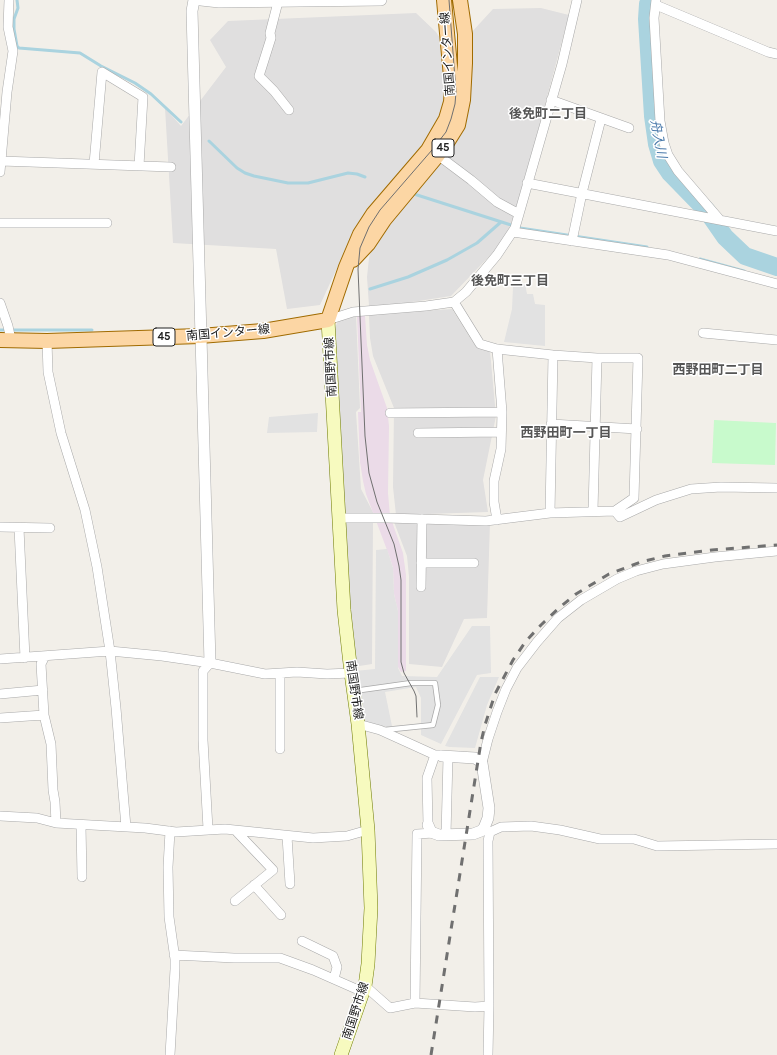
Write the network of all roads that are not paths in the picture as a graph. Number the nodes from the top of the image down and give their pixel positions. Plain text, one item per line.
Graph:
1 (194, 0) edge
2 (201, 0) edge
3 (381, 0) edge
4 (444, 0) edge
5 (460, 0) edge
6 (577, 0) edge
7 (278, 2) junction
8 (656, 2) edge
9 (6, 4) edge
10 (777, 54) edge
11 (5, 75) edge
12 (551, 100) junction
13 (289, 110) dead end
14 (3, 114) edge
15 (601, 118) junction
16 (629, 128) dead end
17 (433, 152) junction
18 (1, 161) edge
19 (94, 164) junction
20 (139, 166) junction
21 (171, 167) dead end
22 (0, 172) edge
23 (527, 183) junction
24 (582, 193) junction
25 (519, 214) junction
26 (718, 220) junction
27 (0, 223) edge
28 (107, 223) dead end
29 (777, 231) edge
30 (513, 232) junction
31 (572, 241) junction
32 (777, 284) edge
33 (454, 302) junction
34 (0, 303) edge
35 (328, 320) junction
36 (703, 333) dead end
37 (200, 336) junction
38 (6, 340) edge
39 (777, 340) edge
40 (47, 341) junction
41 (497, 349) junction
42 (553, 355) junction
43 (597, 358) junction
44 (502, 412) junction
45 (390, 413) dead end
46 (551, 424) junction
47 (595, 426) junction
48 (637, 429) junction
49 (501, 432) junction
50 (418, 433) dead end
51 (777, 488) edge
52 (615, 510) junction
53 (594, 511) junction
54 (550, 513) junction
55 (339, 518) junction
56 (422, 519) junction
57 (497, 520) junction
58 (0, 528) edge
59 (19, 528) junction
60 (50, 528) dead end
61 (777, 551) edge
62 (421, 563) junction
63 (474, 563) dead end
64 (421, 587) dead end
65 (110, 651) junction
66 (45, 656) junction
67 (25, 658) junction
68 (0, 660) edge
69 (210, 662) junction
70 (351, 673) junction
71 (280, 674) junction
72 (43, 690) junction
73 (354, 691) junction
74 (0, 694) edge
75 (44, 715) junction
76 (0, 718) edge
77 (358, 724) junction
78 (380, 730) junction
79 (280, 749) dead end
80 (442, 756) junction
81 (482, 763) junction
82 (0, 816) edge
83 (56, 823) junction
84 (81, 824) junction
85 (126, 827) junction
86 (208, 829) junction
87 (431, 829) junction
88 (368, 830) junction
89 (487, 830) junction
90 (170, 831) junction
91 (236, 831) junction
92 (446, 835) junction
93 (287, 836) junction
94 (777, 844) edge
95 (82, 877) dead end
96 (290, 884) dead end
97 (254, 885) junction
98 (235, 901) dead end
99 (281, 915) dead end
100 (302, 941) dead end
101 (174, 955) junction
102 (334, 979) junction
103 (364, 989) junction
104 (416, 1004) junction
105 (489, 1006) junction
106 (170, 1055) edge
107 (341, 1055) edge
108 (488, 1055) edge

1 - 37 street
2 - 7 street
3 - 7 street
4 - 17 main road, 南国インター線 / 45
5 - 17 main road, 南国インター線 / 45
6 - 12 street
7 - 13 street
8 - 10 street
8 - 26 street
9 - 11 street
11 - 14 street
12 - 15 street
12 - 23 street
14 - 18 street
15 - 16 street
15 - 24 street
17 - 25 street
17 - 35 main road, 南国インター線 / 45
18 - 19 street
18 - 22 street
19 - 20 street
19 - 20 street
20 - 21 street
23 - 24 street
23 - 25 street
24 - 26 street
24 - 31 street
25 - 30 street
26 - 29 street
27 - 28 street
30 - 31 street
30 - 33 street
31 - 32 street
33 - 35 street
33 - 41 street
34 - 38 street
35 - 37 main road, 南国インター線 / 45
35 - 55 main road, 南国野市線
36 - 39 street
37 - 40 main road, 南国インター線 / 45
37 - 69 street
38 - 40 main road, 南国インター線 / 45
40 - 65 street
41 - 42 street
41 - 44 street
42 - 43 street
42 - 46 street
43 - 47 street
43 - 48 street
44 - 45 street
44 - 49 street
46 - 47 street
46 - 54 street
47 - 48 street
47 - 53 street
48 - 52 street
49 - 50 street
49 - 57 street
51 - 52 street
52 - 53 street
53 - 54 street
54 - 57 street
55 - 56 street
55 - 70 main road, 南国野市線
56 - 57 street
56 - 62 street
58 - 59 street
59 - 60 street
59 - 67 street
61 - 81 street
62 - 63 street
62 - 64 street
65 - 66 street
65 - 69 street
65 - 85 street
66 - 67 street
66 - 72 street
67 - 68 street
69 - 71 street
69 - 86 street
70 - 71 street
70 - 73 main road, 南国野市線
71 - 79 street
72 - 74 street
72 - 75 street
73 - 77 main road, 南国野市線
73 - 78 lane
75 - 76 street
75 - 83 street
77 - 78 street
77 - 88 main road, 南国野市線
78 - 80 street
80 - 81 street
80 - 87 street
80 - 92 street
81 - 89 street
82 - 83 street
83 - 84 street
84 - 85 street
84 - 95 street
85 - 90 street
86 - 90 street
86 - 91 street
87 - 92 street
87 - 104 street
88 - 93 street
88 - 103 main road, 南国野市線
89 - 92 street
89 - 94 street
89 - 105 street
90 - 101 street
91 - 93 street
91 - 97 street
93 - 96 street
97 - 98 street
97 - 99 street
100 - 102 street
101 - 102 street
101 - 106 street
102 - 103 street
103 - 104 street
103 - 107 main road, 南国野市線
104 - 105 street
105 - 108 street

